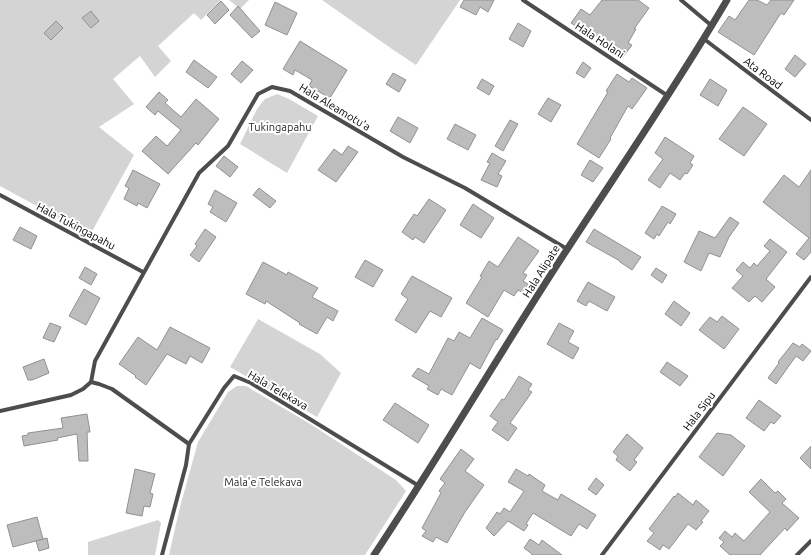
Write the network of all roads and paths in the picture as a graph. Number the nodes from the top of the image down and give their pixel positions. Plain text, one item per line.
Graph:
1 (522, 0) edge
2 (681, 0) edge
3 (727, 0) edge
4 (712, 26) junction
5 (704, 39) junction
6 (668, 96) junction
7 (811, 120) edge
8 (0, 195) edge
9 (567, 249) junction
10 (144, 272) junction
11 (811, 277) edge
12 (91, 382) junction
13 (0, 411) edge
14 (189, 444) junction
15 (419, 486) junction
16 (811, 541) edge
17 (162, 555) edge
18 (374, 555) edge
19 (602, 555) edge
20 (797, 555) edge

1 - 6 street, Hala Holani
2 - 4 street
3 - 4 street, Hala Alipate
4 - 5 street, Hala Alipate
5 - 6 street, Hala Alipate
5 - 7 street, Ata Road
6 - 9 street, Hala Alipate
8 - 10 street, Hala Tukingapahu
9 - 10 street, Hala Aleamotu'a
9 - 15 street, Hala Alipate
10 - 12 street, Hala Aleamotu'a
11 - 19 street, Hala Sipu
12 - 13 street
12 - 14 street
14 - 15 street, Hala Telekava
14 - 17 street, Hala Telekava
15 - 18 street, Hala Alipate
16 - 20 street

